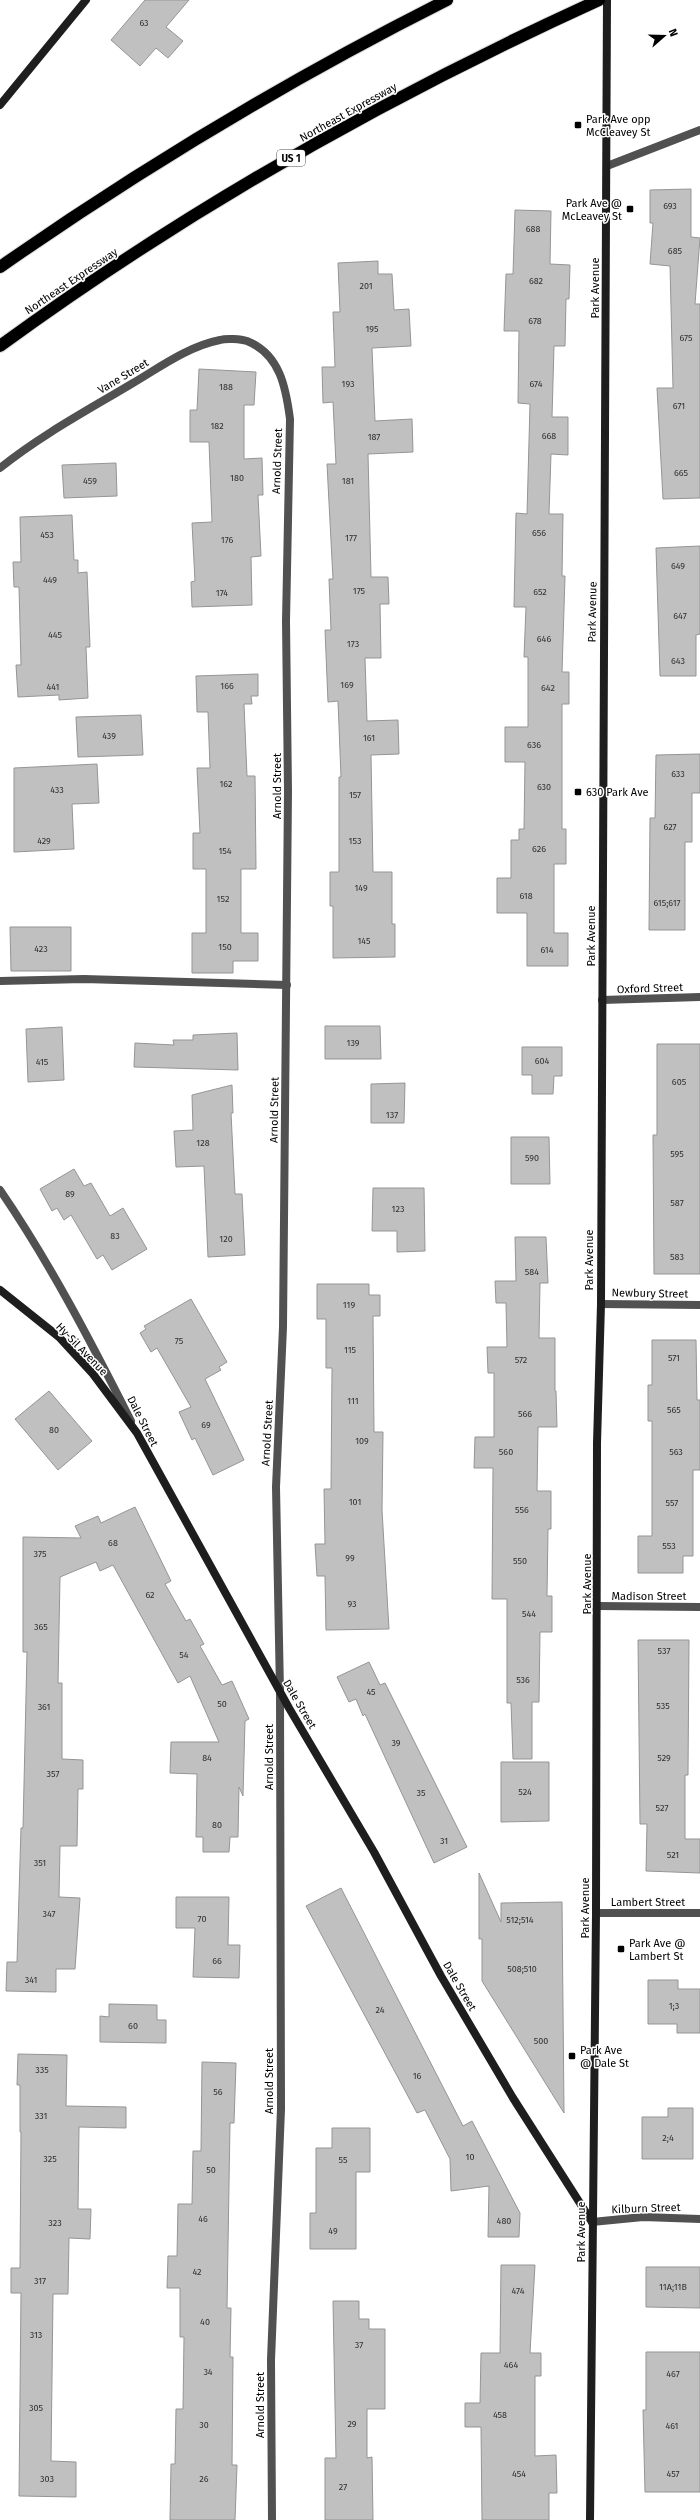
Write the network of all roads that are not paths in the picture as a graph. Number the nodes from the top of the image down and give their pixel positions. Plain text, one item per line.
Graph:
1 (86, 0) edge
2 (447, 0) edge
3 (599, 0) edge
4 (607, 0) edge
5 (0, 105) edge
6 (700, 130) edge
7 (607, 166) junction
8 (0, 267) edge
9 (0, 346) edge
10 (266, 353) joint
11 (0, 468) edge
12 (0, 982) edge
13 (287, 985) junction
14 (700, 997) edge
15 (602, 1000) junction
16 (0, 1190) edge
17 (0, 1290) edge
18 (601, 1304) junction
19 (700, 1305) edge
20 (137, 1433) junction
21 (598, 1606) junction
22 (700, 1607) edge
23 (280, 1691) junction
24 (596, 1913) junction
25 (700, 1913) edge
26 (700, 2219) edge
27 (592, 2222) junction
28 (272, 2520) edge
29 (590, 2520) edge

1 - 5 main road
2 - 8 highway
3 - 9 highway, Northeast Expressway / US 1
4 - 7 main road, Park Avenue
6 - 7 street
7 - 15 main road, Park Avenue
10 - 11 street, Vane Street
10 - 13 street, Arnold Street
12 - 13 street
13 - 23 street, Arnold Street
14 - 15 street, Oxford Street
15 - 18 main road, Park Avenue
16 - 20 street, Dale Street
17 - 20 main road, Hy-Sil Avenue
18 - 19 street, Newbury Street
18 - 21 main road, Park Avenue
20 - 23 main road, Dale Street
21 - 22 street, Madison Street
21 - 24 main road, Park Avenue
23 - 27 main road, Dale Street
23 - 28 street, Arnold Street
24 - 25 street, Lambert Street
24 - 27 main road, Park Avenue
26 - 27 street, Kilburn Street
27 - 29 main road, Park Avenue

